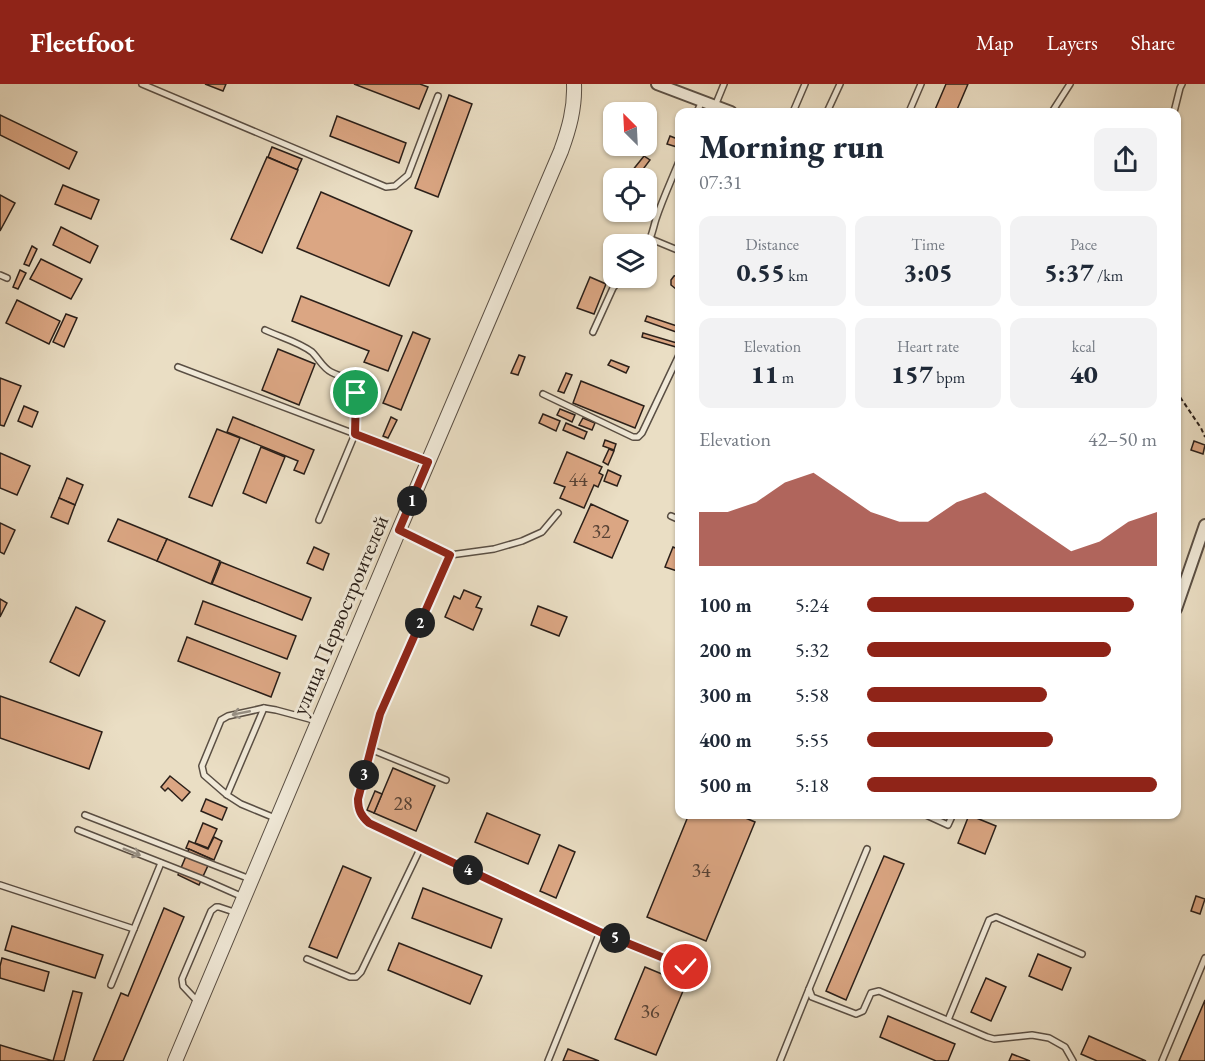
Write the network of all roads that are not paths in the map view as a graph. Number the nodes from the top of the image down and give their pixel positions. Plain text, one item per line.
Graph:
1 (142, 84) edge
2 (574, 84) edge
3 (657, 84) edge
4 (724, 84) edge
5 (806, 84) edge
6 (840, 84) edge
7 (921, 84) edge
8 (1070, 84) edge
9 (1182, 84) edge
10 (438, 96) dead end
11 (702, 101) junction
12 (715, 106) junction
13 (699, 108) edge
14 (721, 108) edge
15 (795, 108) edge
16 (829, 108) edge
17 (911, 108) edge
18 (1055, 108) edge
19 (1175, 108) edge
20 (675, 171) edge
21 (652, 234) edge
22 (657, 241) edge
23 (675, 249) edge
24 (0, 275) edge
25 (7, 278) dead end
26 (613, 288) edge
27 (265, 330) dead end
28 (593, 332) dead end
29 (675, 364) edge
30 (178, 367) dead end
31 (543, 394) dead end
32 (355, 434) junction
33 (428, 462) junction
34 (558, 513) dead end
35 (671, 516) dead end
36 (675, 518) edge
37 (319, 520) dead end
38 (1205, 525) edge
39 (399, 530) junction
40 (450, 555) junction
41 (1181, 595) edge
42 (264, 708) junction
43 (318, 722) junction
44 (370, 749) junction
45 (446, 780) dead end
46 (227, 795) junction
47 (85, 815) dead end
48 (277, 818) junction
49 (935, 819) edge
50 (951, 819) edge
51 (78, 830) dead end
52 (421, 848) junction
53 (867, 849) dead end
54 (161, 863) junction
55 (252, 879) junction
56 (0, 885) edge
57 (244, 897) junction
58 (237, 913) junction
59 (134, 929) junction
60 (600, 932) junction
61 (1082, 954) dead end
62 (1205, 958) edge
63 (307, 959) dead end
64 (686, 967) dead end
65 (111, 986) dead end
66 (809, 989) junction
67 (200, 1003) junction
68 (948, 1020) junction
69 (175, 1061) edge
70 (548, 1061) edge
71 (780, 1061) edge
72 (1073, 1061) edge
73 (1161, 1061) edge

1 - 10 lane
2 - 33 street, улица Первостроителей
3 - 11 street
4 - 12 lane
5 - 15 lane
6 - 16 lane
7 - 17 lane
8 - 18 lane
9 - 19 lane
11 - 12 street
11 - 13 lane
12 - 14 street
20 - 21 lane
22 - 23 lane
24 - 25 lane
26 - 28 lane
27 - 32 lane
29 - 31 lane
30 - 32 lane
32 - 33 lane
32 - 37 lane
33 - 39 street, улица Первостроителей
34 - 40 lane
35 - 36 lane
38 - 41 street
39 - 40 lane
39 - 43 street, улица Первостроителей
40 - 44 lane
42 - 43 lane
42 - 46 lane
42 -> 46 lane
43 - 48 street, улица Первостроителей
44 - 45 lane
44 - 52 lane
46 - 48 lane
47 - 55 lane
48 - 55 street, улица Первостроителей
49 - 50 lane
51 -> 54 lane
52 - 60 lane
52 - 63 lane
53 - 66 lane
54 - 57 lane
54 - 59 lane
55 - 57 street, улица Первостроителей
56 - 59 lane
57 - 58 street, улица Первостроителей
58 - 67 street, улица Первостроителей
58 - 67 lane
59 - 65 lane
60 - 64 lane
60 - 70 lane
61 - 68 lane
62 - 73 lane
66 - 68 lane
66 - 71 lane
67 - 69 street, улица Первостроителей
68 - 72 lane

